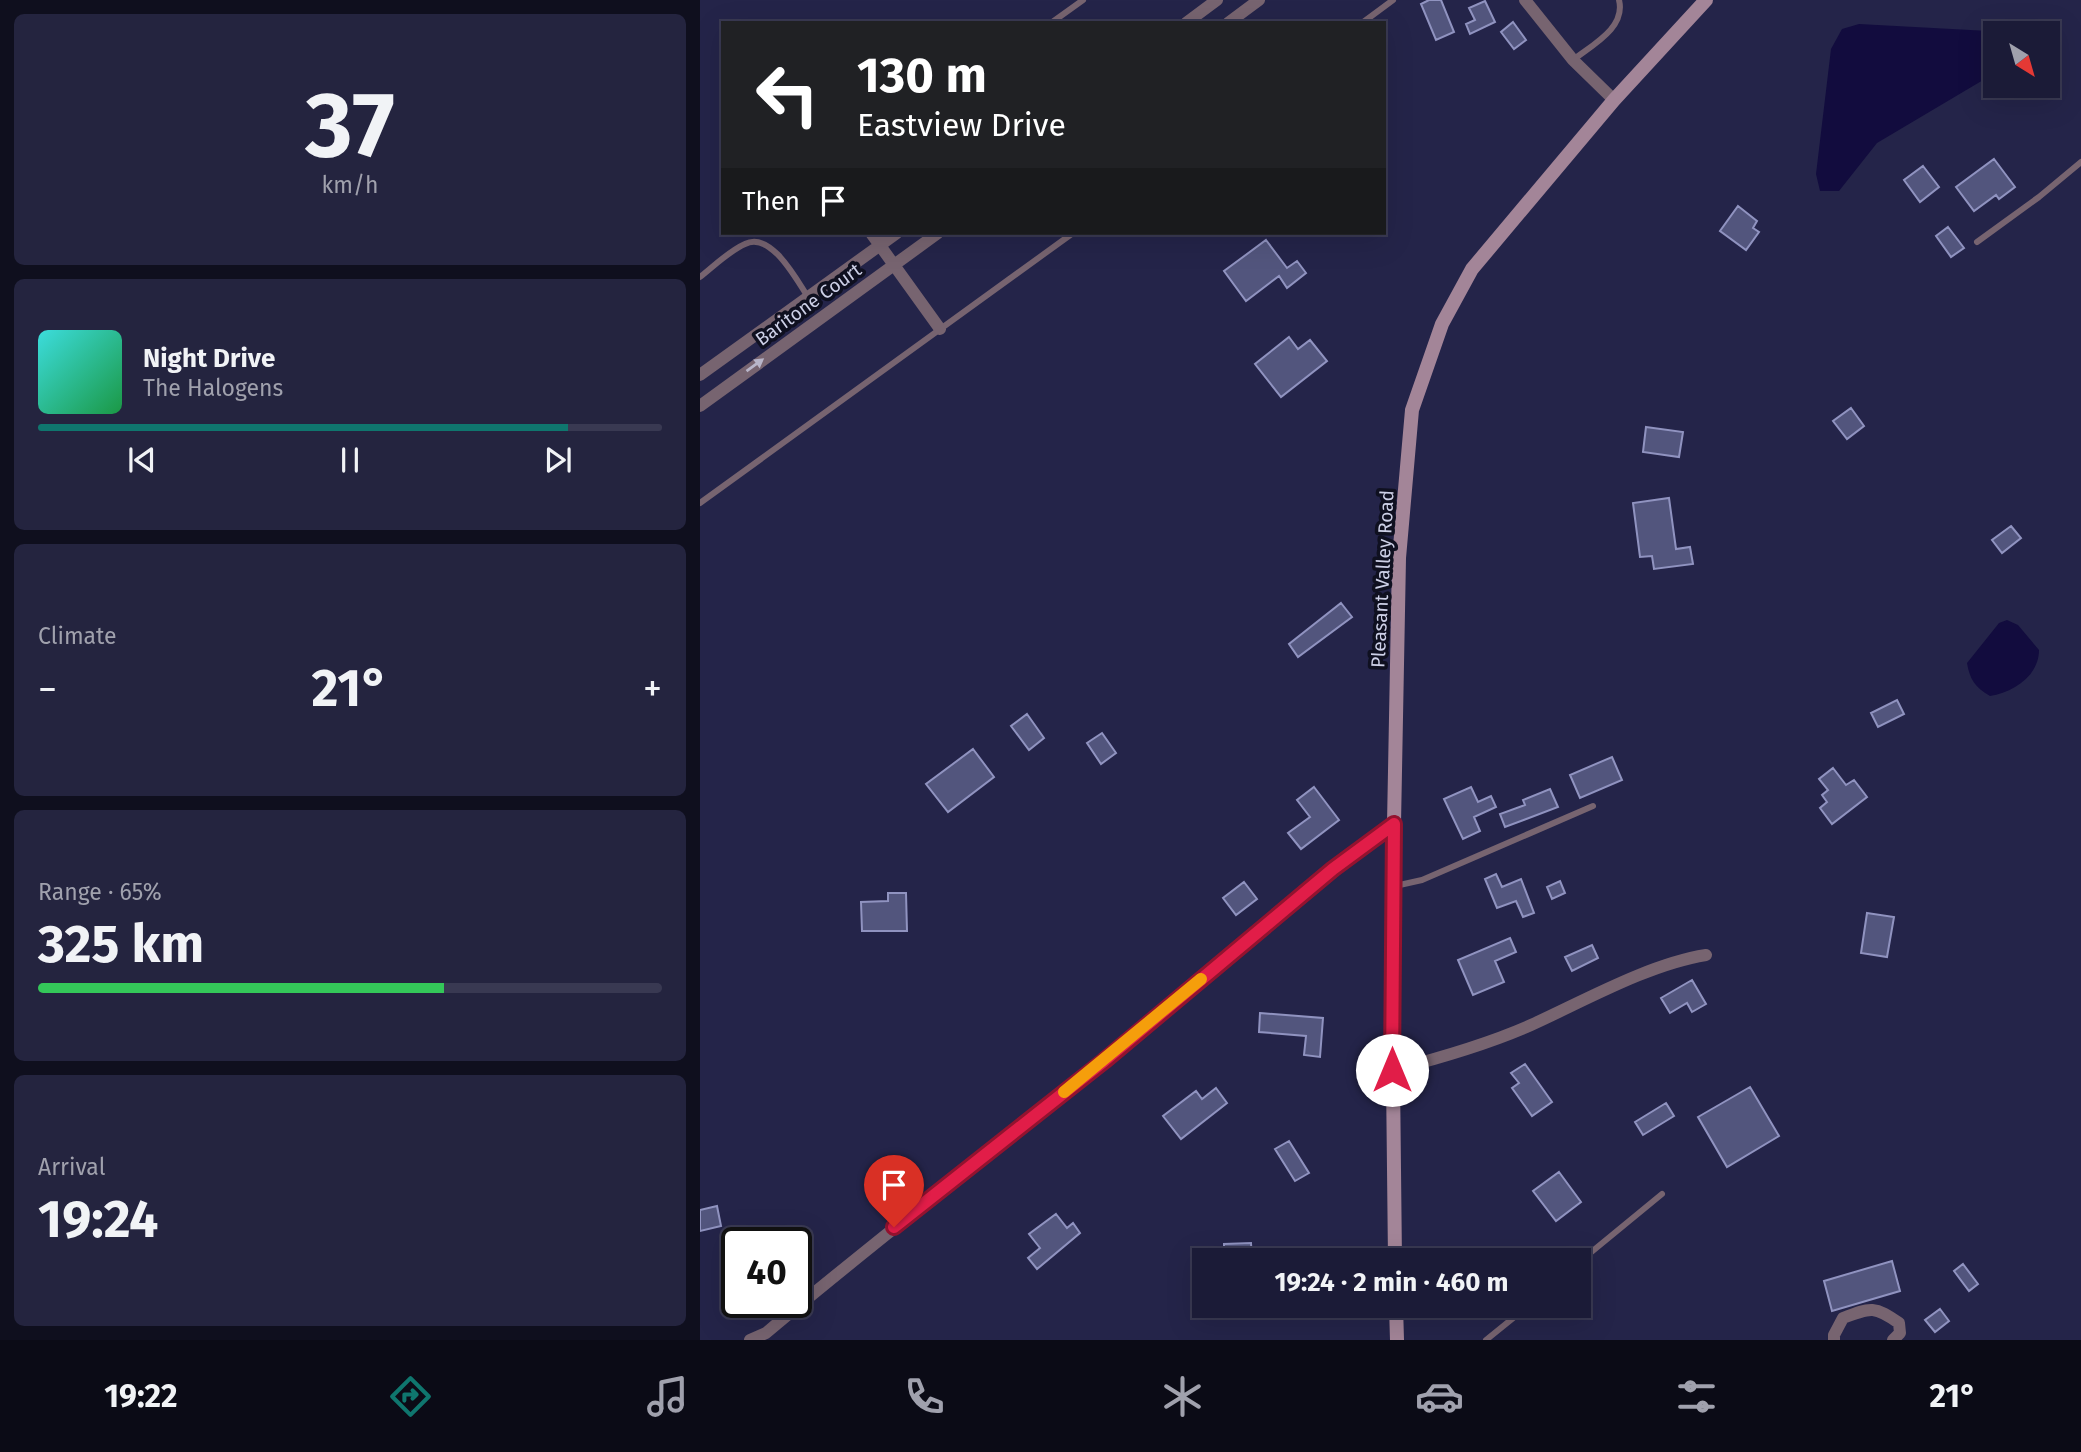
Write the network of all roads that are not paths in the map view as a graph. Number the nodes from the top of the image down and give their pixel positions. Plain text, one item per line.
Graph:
1 (1083, 0) edge
2 (1217, 0) edge
3 (1259, 0) edge
4 (1393, 0) edge
5 (1525, 0) edge
6 (1619, 0) edge
7 (1706, 0) edge
8 (1054, 21) edge
9 (1189, 21) edge
10 (1231, 21) edge
11 (1365, 21) edge
12 (1573, 60) junction
13 (1614, 100) junction
14 (2081, 162) edge
15 (872, 235) edge
16 (894, 235) edge
17 (935, 235) edge
18 (1070, 235) edge
19 (1977, 242) dead end
20 (880, 245) junction
21 (894, 265) junction
22 (700, 276) edge
23 (808, 297) junction
24 (940, 329) junction
25 (700, 375) edge
26 (700, 405) edge
27 (700, 503) edge
28 (1593, 806) dead end
29 (1394, 824) junction
30 (1393, 886) junction
31 (1706, 956) dead end
32 (1392, 1070) junction
33 (1661, 1195) dead end
34 (1395, 1248) edge
35 (1591, 1252) edge
36 (1396, 1318) edge
37 (1513, 1318) edge
38 (750, 1340) edge
39 (1397, 1340) edge
40 (1486, 1340) edge
41 (1834, 1340) edge
42 (1893, 1340) edge

1 - 8 lane
2 - 9 street
3 - 10 street
4 - 11 lane
5 - 12 street
6 - 12 lane
7 - 13 street, Pleasant Valley Road
12 - 13 street
13 - 29 street, Pleasant Valley Road
14 - 19 lane
15 - 20 street
16 - 20 street, Baritone Court
17 - 21 street, Baritone Court
18 - 24 lane
20 - 21 street
20 - 23 street, Baritone Court
21 - 24 street
26 -> 21 street, Baritone Court
22 - 23 lane
23 - 25 street, Baritone Court
24 - 27 lane
28 - 30 lane
29 - 30 street, Pleasant Valley Road
29 - 38 street
30 - 32 street, Pleasant Valley Road
31 - 32 street
32 - 34 street, Pleasant Valley Road
33 - 35 lane
36 - 39 street
37 - 40 lane
41 - 42 street

